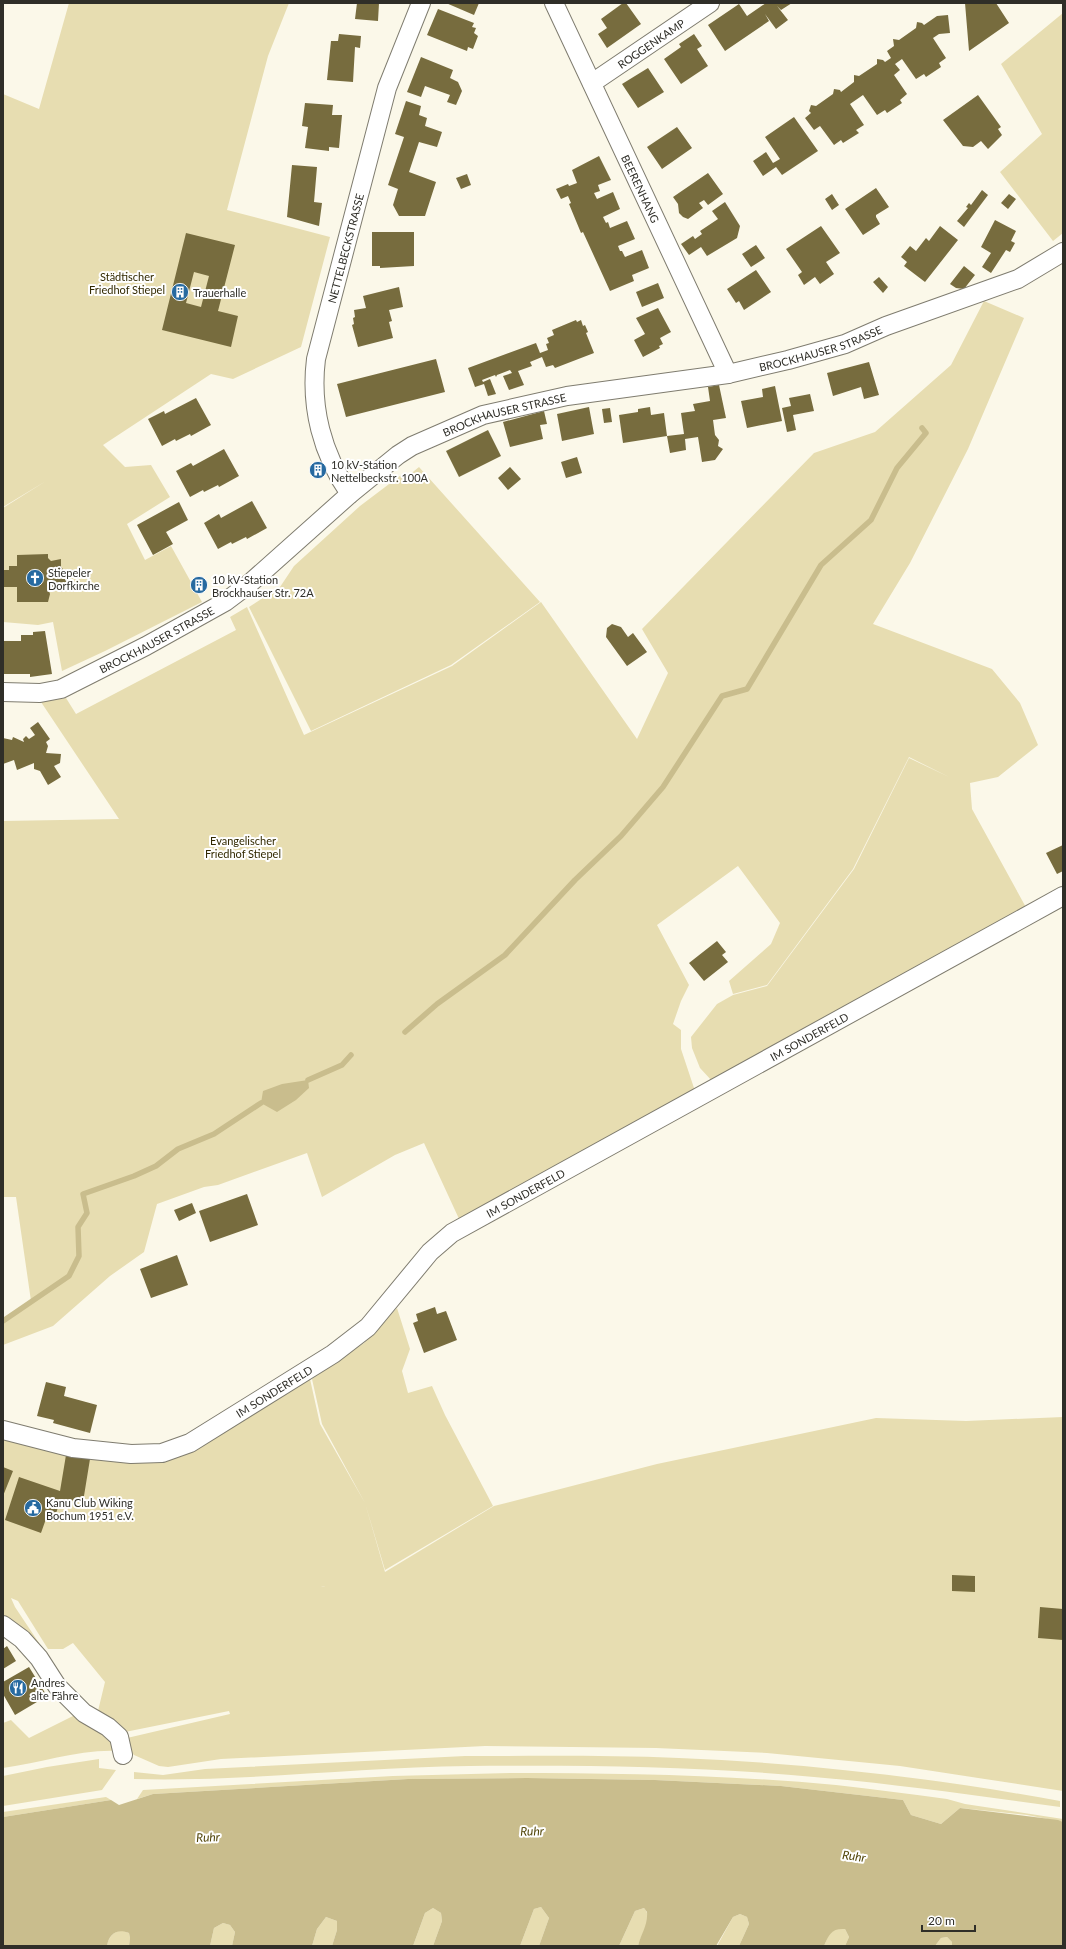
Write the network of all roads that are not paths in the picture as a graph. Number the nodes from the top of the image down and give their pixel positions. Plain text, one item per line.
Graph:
1 (421, 3) edge
2 (554, 3) edge
3 (710, 3) edge
4 (592, 84) junction
5 (1063, 252) edge
6 (728, 374) junction
7 (350, 494) junction
8 (3, 692) edge
9 (1063, 896) edge
10 (3, 1430) edge
11 (3, 1625) edge
12 (123, 1755) dead end

1 - 7 street, NETTELBECKSTRASSE
2 - 4 street, BEERENHANG
3 - 4 street, ROGGENKAMP
4 - 6 street, BEERENHANG
5 - 6 street, BROCKHAUSER STRASSE
6 - 7 street, BROCKHAUSER STRASSE
7 - 8 street, BROCKHAUSER STRASSE
9 - 10 street, IM SONDERFELD
11 - 12 street

